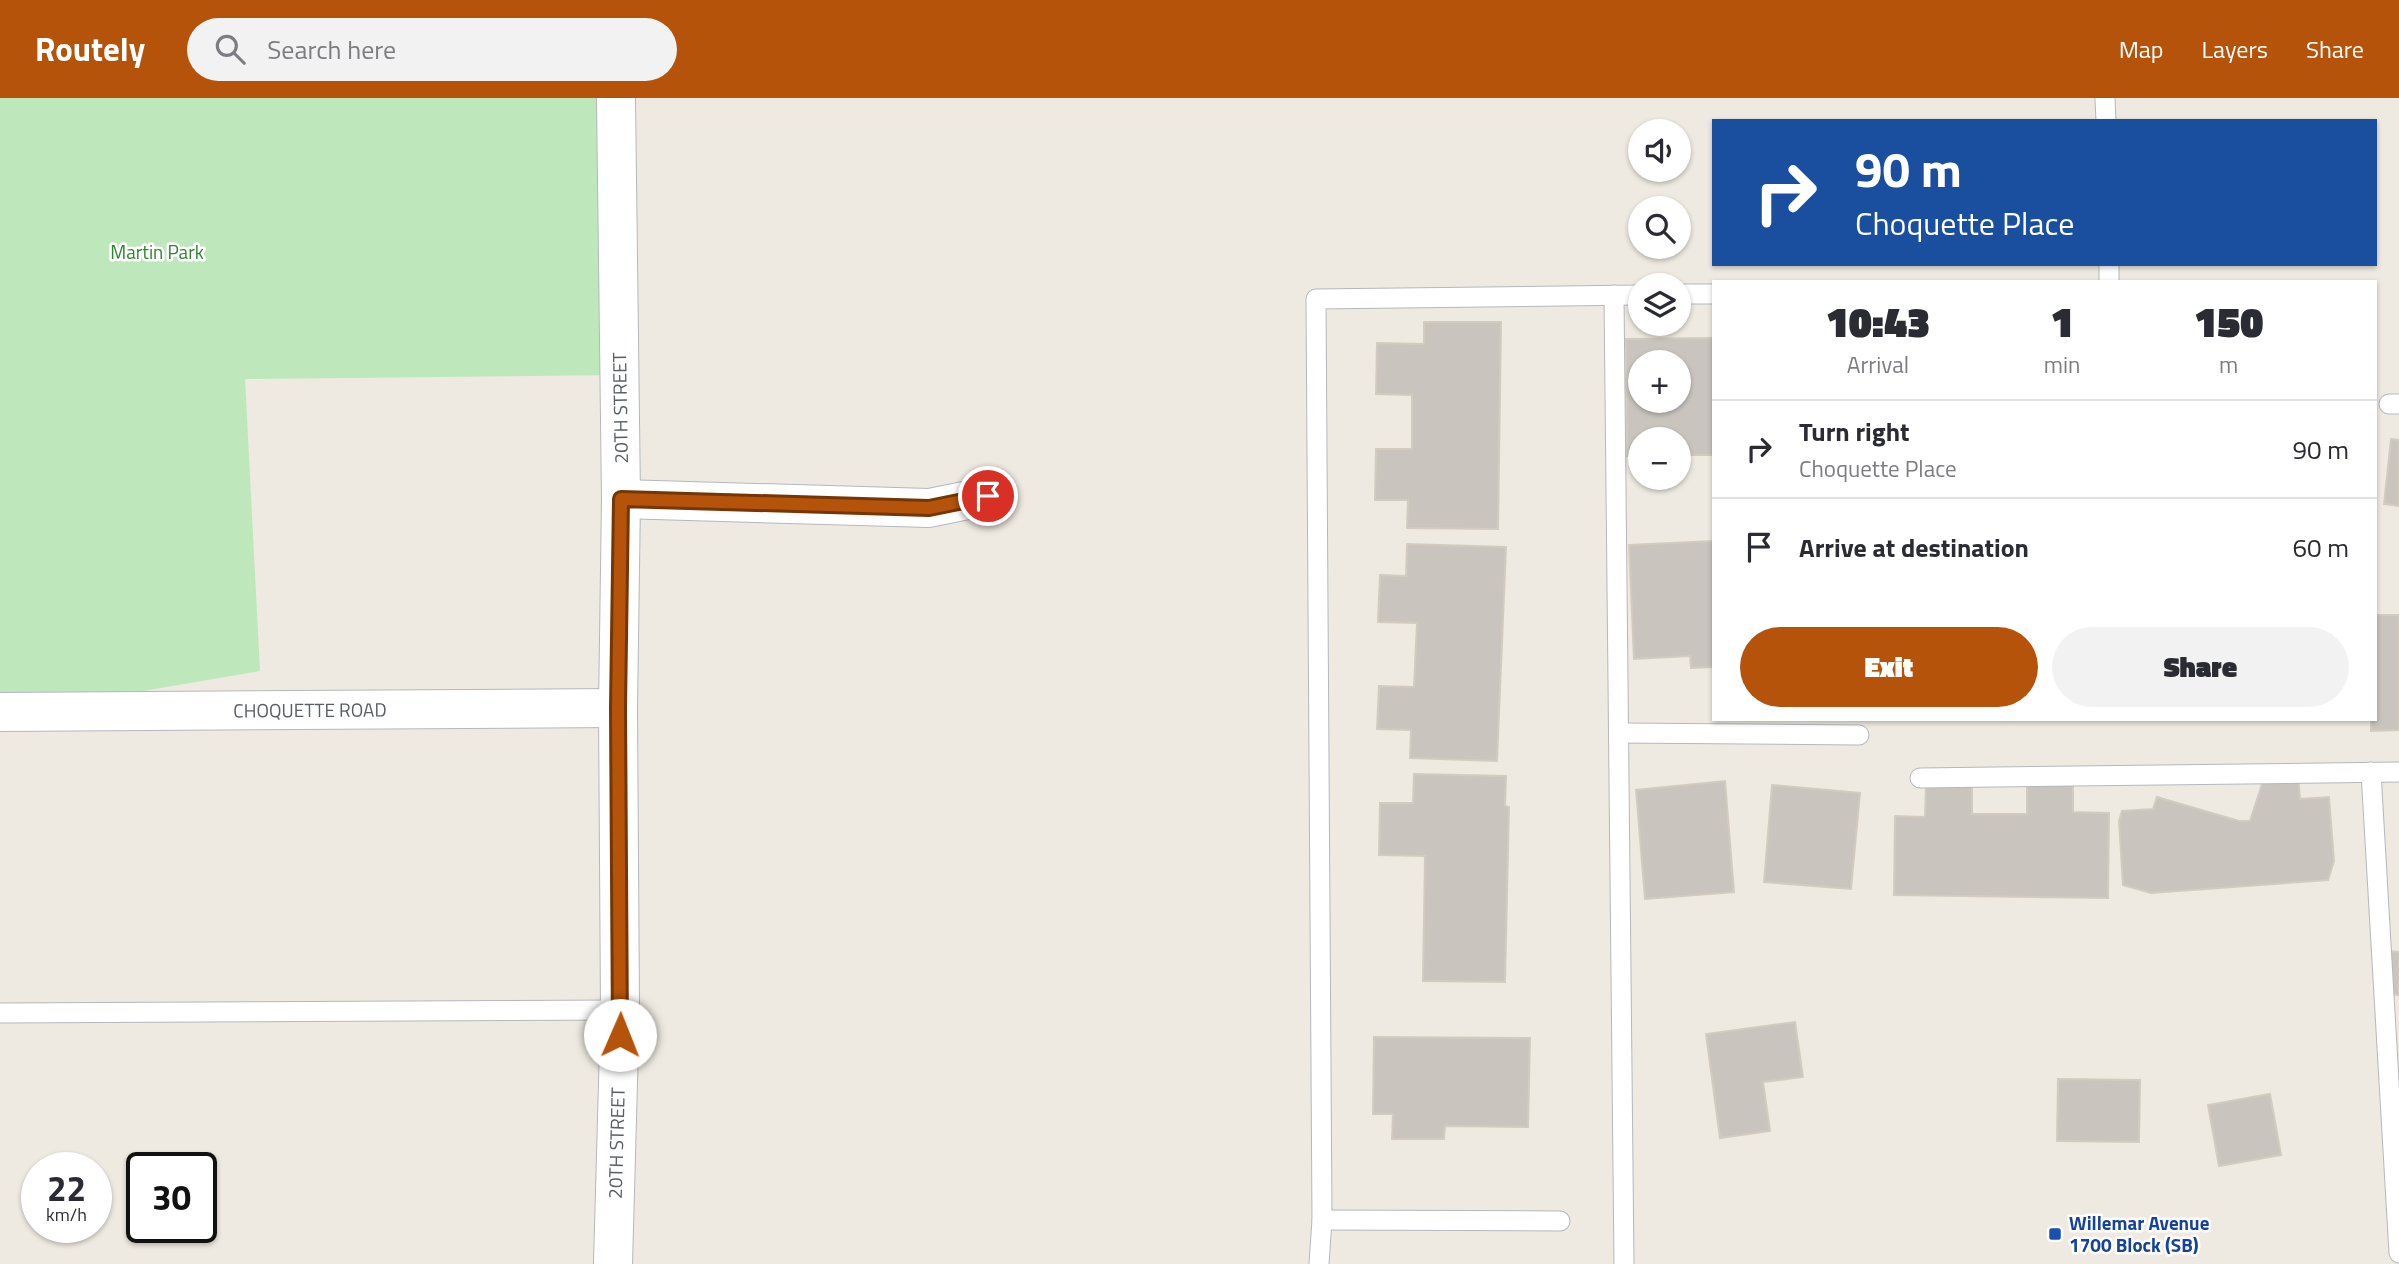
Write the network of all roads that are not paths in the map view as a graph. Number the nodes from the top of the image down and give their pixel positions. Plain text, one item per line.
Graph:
1 (616, 98) edge
2 (2105, 98) edge
3 (2106, 119) edge
4 (1712, 294) edge
5 (1614, 295) junction
6 (1628, 295) edge
7 (1691, 295) edge
8 (988, 496) dead end
9 (621, 499) junction
10 (618, 708) junction
11 (0, 712) edge
12 (1620, 733) junction
13 (1859, 736) dead end
14 (2371, 772) junction
15 (2399, 772) edge
16 (1920, 778) dead end
17 (620, 1010) junction
18 (0, 1013) edge
19 (1322, 1220) junction
20 (1560, 1220) dead end
21 (2399, 1253) edge
22 (613, 1264) edge
23 (1319, 1264) edge
24 (1624, 1264) edge

1 - 9 street, 20TH STREET
2 - 3 lane
4 - 7 lane
5 - 6 lane
5 - 12 lane
5 - 19 lane
8 - 9 street
9 - 10 street, 20TH STREET
10 - 11 street, CHOQUETTE ROAD
10 - 17 street, 20TH STREET
12 - 13 lane
12 - 24 lane
14 - 15 lane
14 - 16 lane
14 - 21 lane
17 - 18 lane
17 - 22 street, 20TH STREET
19 - 20 lane
19 - 23 lane

